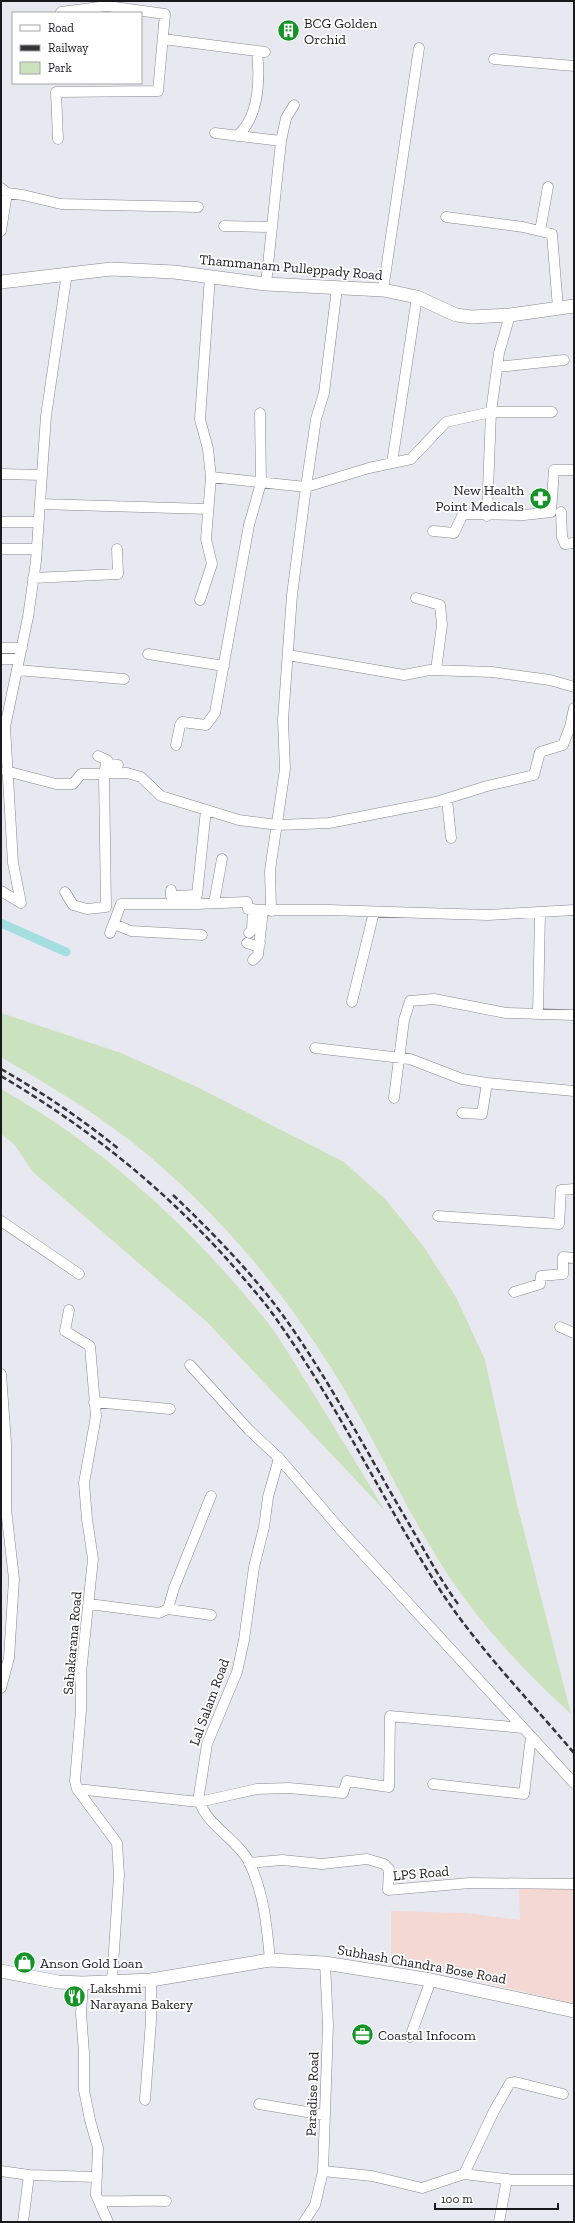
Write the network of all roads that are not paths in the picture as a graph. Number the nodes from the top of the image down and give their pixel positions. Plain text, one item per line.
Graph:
1 (107, 4) edge
2 (61, 12) dead end
3 (163, 39) junction
4 (419, 48) dead end
5 (494, 59) dead end
6 (574, 66) edge
7 (294, 105) dead end
8 (215, 133) dead end
9 (237, 136) junction
10 (58, 139) dead end
11 (281, 142) junction
12 (548, 187) dead end
13 (4, 191) edge
14 (198, 207) dead end
15 (446, 217) dead end
16 (224, 226) dead end
17 (272, 227) junction
18 (1, 231) edge
19 (540, 231) junction
20 (68, 273) junction
21 (210, 276) junction
22 (1, 282) edge
23 (266, 284) junction
24 (337, 288) junction
25 (383, 290) junction
26 (417, 296) junction
27 (574, 306) edge
28 (558, 308) junction
29 (510, 315) junction
30 (564, 360) dead end
31 (497, 367) junction
32 (491, 412) junction
33 (552, 412) dead end
34 (260, 413) dead end
35 (392, 463) junction
36 (574, 470) edge
37 (1, 474) edge
38 (42, 475) junction
39 (211, 477) junction
40 (261, 483) junction
41 (306, 487) junction
42 (40, 504) junction
43 (208, 509) junction
44 (561, 512) dead end
45 (487, 516) junction
46 (1, 522) edge
47 (38, 522) junction
48 (433, 531) dead end
49 (574, 543) edge
50 (1, 549) edge
51 (36, 549) junction
52 (117, 549) dead end
53 (34, 578) junction
54 (416, 598) dead end
55 (200, 600) dead end
56 (1, 648) edge
57 (22, 648) junction
58 (148, 654) dead end
59 (288, 655) junction
60 (1, 659) edge
61 (19, 659) junction
62 (224, 666) junction
63 (17, 670) junction
64 (436, 670) junction
65 (124, 679) dead end
66 (574, 687) edge
67 (574, 708) edge
68 (3, 733) edge
69 (176, 745) dead end
70 (98, 756) dead end
71 (118, 765) dead end
72 (105, 769) junction
73 (6, 771) junction
74 (447, 799) junction
75 (206, 810) junction
76 (278, 825) junction
77 (451, 838) dead end
78 (222, 860) dead end
79 (171, 890) dead end
80 (1, 891) edge
81 (65, 892) dead end
82 (196, 900) junction
83 (214, 903) junction
84 (106, 907) junction
85 (262, 910) junction
86 (574, 910) edge
87 (374, 912) junction
88 (540, 912) junction
89 (118, 913) junction
90 (202, 936) dead end
91 (260, 943) junction
92 (253, 960) dead end
93 (352, 1002) dead end
94 (538, 1014) junction
95 (574, 1015) edge
96 (315, 1048) dead end
97 (399, 1057) junction
98 (487, 1083) junction
99 (574, 1091) edge
100 (394, 1098) dead end
101 (462, 1113) dead end
102 (574, 1190) edge
103 (438, 1216) dead end
104 (1, 1221) edge
105 (574, 1258) edge
106 (79, 1274) dead end
107 (514, 1292) dead end
108 (69, 1310) dead end
109 (560, 1328) dead end
110 (574, 1333) edge
111 (190, 1365) dead end
112 (1, 1374) edge
113 (94, 1402) junction
114 (170, 1409) dead end
115 (279, 1458) junction
116 (211, 1496) dead end
117 (89, 1604) junction
118 (168, 1609) junction
119 (211, 1615) dead end
120 (1, 1688) edge
121 (523, 1728) junction
122 (532, 1737) junction
123 (574, 1783) edge
124 (433, 1784) dead end
125 (77, 1789) junction
126 (199, 1802) junction
127 (249, 1863) junction
128 (574, 1884) edge
129 (270, 1960) junction
130 (325, 1963) junction
131 (1, 1971) edge
132 (151, 1980) junction
133 (431, 1980) junction
134 (112, 1981) junction
135 (83, 1983) junction
136 (574, 2011) edge
137 (410, 2037) dead end
138 (563, 2094) dead end
139 (145, 2100) dead end
140 (258, 2104) dead end
141 (325, 2115) junction
142 (1, 2171) edge
143 (323, 2171) junction
144 (29, 2174) junction
145 (464, 2174) junction
146 (97, 2176) junction
147 (508, 2179) junction
148 (574, 2180) edge
149 (100, 2201) junction
150 (166, 2201) dead end
151 (23, 2222) edge
152 (108, 2222) edge
153 (304, 2222) edge
154 (499, 2222) edge

1 - 2 street
1 - 3 street
3 - 9 street
3 - 10 street
4 - 25 street
5 - 6 street
7 - 11 street
8 - 9 street
9 - 11 street
11 - 17 street
12 - 19 street
13 - 14 street
13 - 18 street
15 - 19 street
16 - 17 street
17 - 23 street
19 - 28 street
20 - 21 main road, Thammanam Pulleppady Road
20 - 22 main road, Thammanam Pulleppady Road
20 - 38 street
21 - 23 main road, Thammanam Pulleppady Road
21 - 39 street
23 - 24 main road, Thammanam Pulleppady Road
24 - 25 main road, Thammanam Pulleppady Road
24 - 41 street
25 - 26 main road, Thammanam Pulleppady Road
26 - 29 main road, Thammanam Pulleppady Road
26 - 35 street
27 - 28 main road, Thammanam Pulleppady Road
28 - 29 main road, Thammanam Pulleppady Road
29 - 31 street
30 - 31 street
31 - 32 street
32 - 33 street
32 - 35 street
32 - 45 street
34 - 40 street
35 - 41 street
36 - 45 street
37 - 38 street
38 - 42 street
39 - 40 street
39 - 43 street
40 - 41 street
40 - 62 street
41 - 59 street
42 - 43 street
42 - 47 street
43 - 55 street
44 - 49 street
45 - 48 street
46 - 47 street
47 - 51 street
50 - 51 street
51 - 53 street
52 - 53 street
53 - 57 street
54 - 64 street
56 - 57 street
57 - 61 street
58 - 62 street
59 - 64 street
59 - 76 street
60 - 61 street
61 - 63 street
62 - 69 street
63 - 65 street
63 - 68 street
64 - 66 street
67 - 74 street
68 - 73 street
70 - 72 street
71 - 72 street
72 - 73 street
72 - 75 street
72 - 84 street
73 - 80 street
74 - 76 street
74 - 77 street
75 - 76 street
75 - 82 street
76 - 85 street
78 - 83 street
79 - 82 street
81 - 84 street
82 - 83 street
82 - 89 street
83 - 85 street
84 - 89 street
85 - 87 street
85 - 91 street
85 - 91 street
86 - 88 street
87 - 88 street
87 - 93 street
88 - 94 street
89 - 90 street
91 - 92 street
94 - 95 street
94 - 97 street
96 - 97 street
97 - 98 street
97 - 100 street
98 - 99 street
98 - 101 street
102 - 103 street
104 - 106 street
105 - 107 street
108 - 113 street, Sahakarana Road
109 - 110 street
111 - 115 street
112 - 120 street
113 - 114 street
113 - 117 street, Sahakarana Road
115 - 121 street
115 - 126 street, Lal Salam Road
116 - 118 street
117 - 118 street
117 - 125 street, Sahakarana Road
118 - 119 street
121 - 122 street
121 - 126 street
122 - 123 street
122 - 124 street
125 - 126 street
125 - 134 street
126 - 127 street
127 - 128 street, LPS Road
127 - 129 street
129 - 130 main road, Subhash Chandra Bose Road
129 - 132 main road, Subhash Chandra Bose Road
130 - 133 main road, Subhash Chandra Bose Road
130 - 141 street, Paradise Road
131 - 135 main road, Subhash Chandra Bose Road
132 - 134 main road, Subhash Chandra Bose Road
132 - 139 street
133 - 136 main road, Subhash Chandra Bose Road
133 - 137 street
134 - 135 main road, Subhash Chandra Bose Road
135 - 146 street
138 - 145 street
140 - 141 street
141 - 143 street, Paradise Road
142 - 144 street
143 - 145 street
143 - 153 street, Paradise Road
144 - 146 street
144 - 151 street
145 - 147 street
146 - 149 street
147 - 148 street
147 - 154 street
149 - 150 street
149 - 152 street

